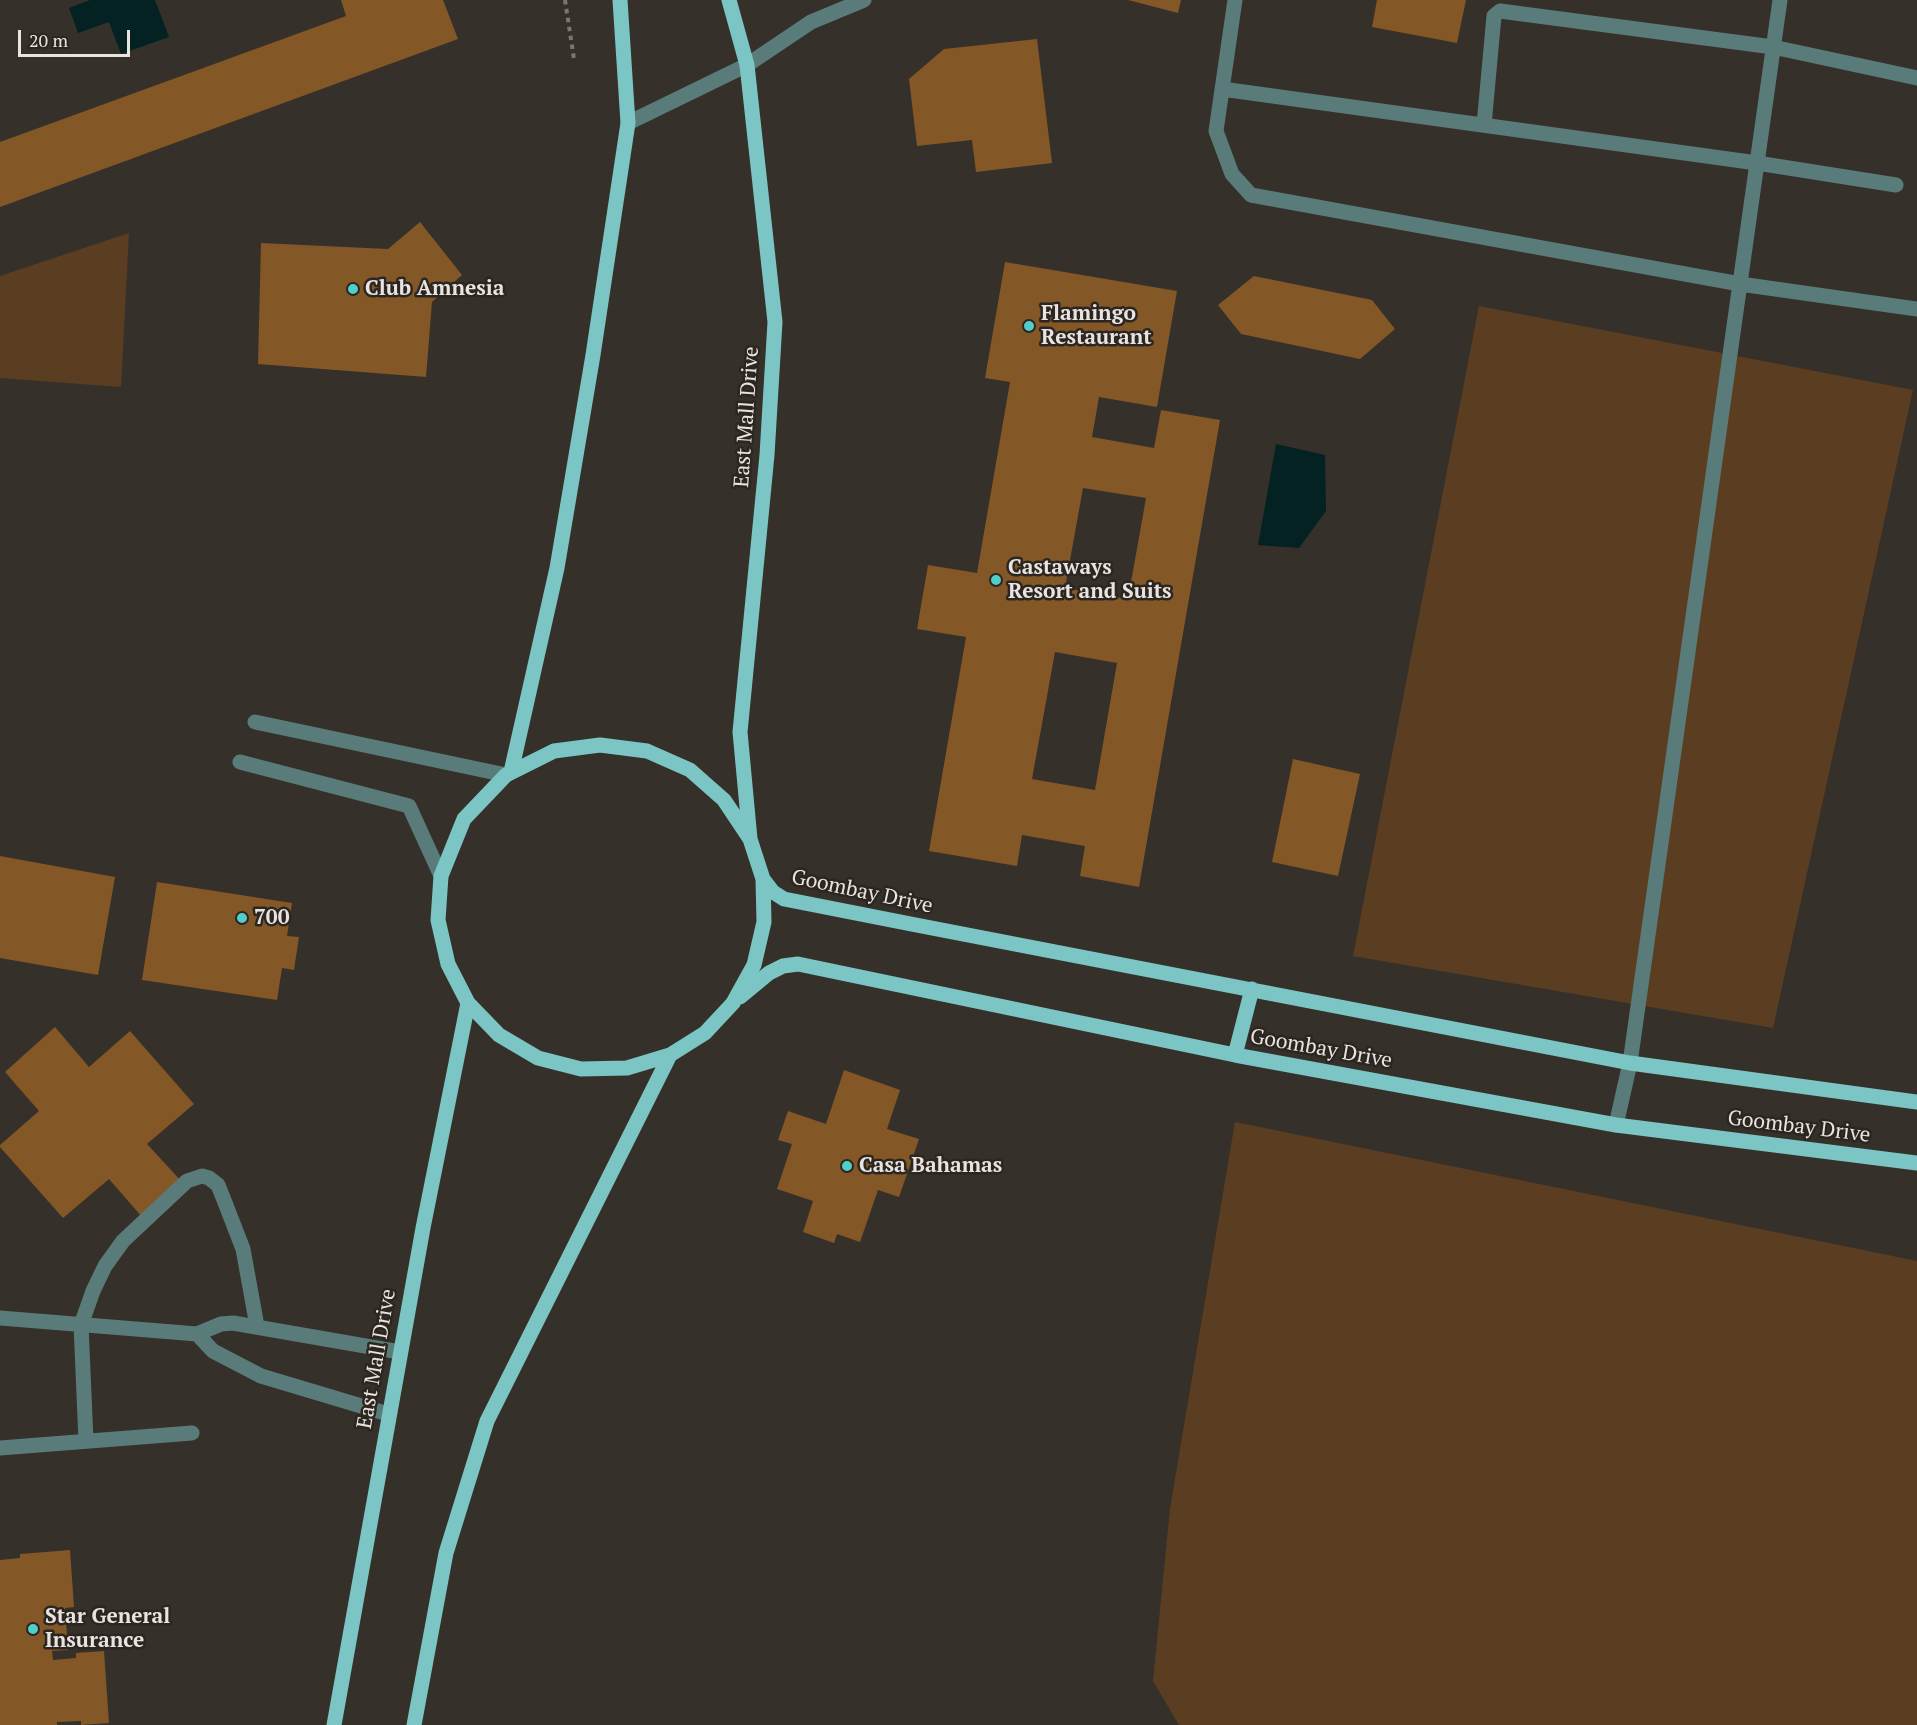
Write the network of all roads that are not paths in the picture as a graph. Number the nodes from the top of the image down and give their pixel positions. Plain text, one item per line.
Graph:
1 (620, 0) edge
2 (729, 0) edge
3 (864, 0) edge
4 (1235, 0) edge
5 (1780, 0) edge
6 (1773, 47) junction
7 (747, 65) junction
8 (1917, 78) edge
9 (1222, 89) junction
10 (628, 123) junction
11 (1484, 125) junction
12 (1757, 163) junction
13 (1896, 184) dead end
14 (1740, 285) junction
15 (1917, 309) edge
16 (255, 722) dead end
17 (240, 762) dead end
18 (509, 774) junction
19 (750, 839) junction
20 (441, 876) junction
21 (763, 879) junction
22 (1252, 989) junction
23 (468, 1002) junction
24 (733, 1003) junction
25 (670, 1055) junction
26 (1235, 1055) junction
27 (1630, 1063) junction
28 (1917, 1102) edge
29 (1616, 1125) junction
30 (1917, 1163) edge
31 (0, 1318) edge
32 (81, 1325) junction
33 (257, 1326) junction
34 (197, 1334) junction
35 (400, 1352) junction
36 (388, 1413) junction
37 (192, 1433) dead end
38 (87, 1441) junction
39 (0, 1448) edge
40 (334, 1725) edge
41 (414, 1725) edge

1 - 10 main road
2 - 7 main road, East Mall Drive
3 - 7 street
4 - 9 street
5 - 6 street
6 - 8 street
6 - 11 street
6 - 12 street
7 - 10 street
7 - 19 main road, East Mall Drive
9 - 11 street
9 - 14 street
10 - 18 main road
11 - 12 street
12 - 13 street
12 - 14 street
14 - 15 street
14 - 27 street
16 - 18 street
17 - 20 street
18 - 19 main road
18 - 20 main road
19 - 21 main road
20 - 23 main road
21 - 22 main road, Goombay Drive
21 - 24 main road
22 - 26 main road
22 - 27 main road, Goombay Drive
23 - 25 main road
23 - 35 main road, East Mall Drive
24 - 25 main road
24 - 26 main road, Goombay Drive
25 - 41 main road
26 - 29 main road, Goombay Drive
27 - 28 main road, Goombay Drive
27 - 29 street
29 - 30 main road, Goombay Drive
31 - 32 street
32 - 33 street
32 - 34 street
32 - 38 street
33 - 34 street
33 - 35 street
34 - 36 street
35 - 36 main road, East Mall Drive
36 - 40 main road, East Mall Drive
37 - 38 street
38 - 39 street

